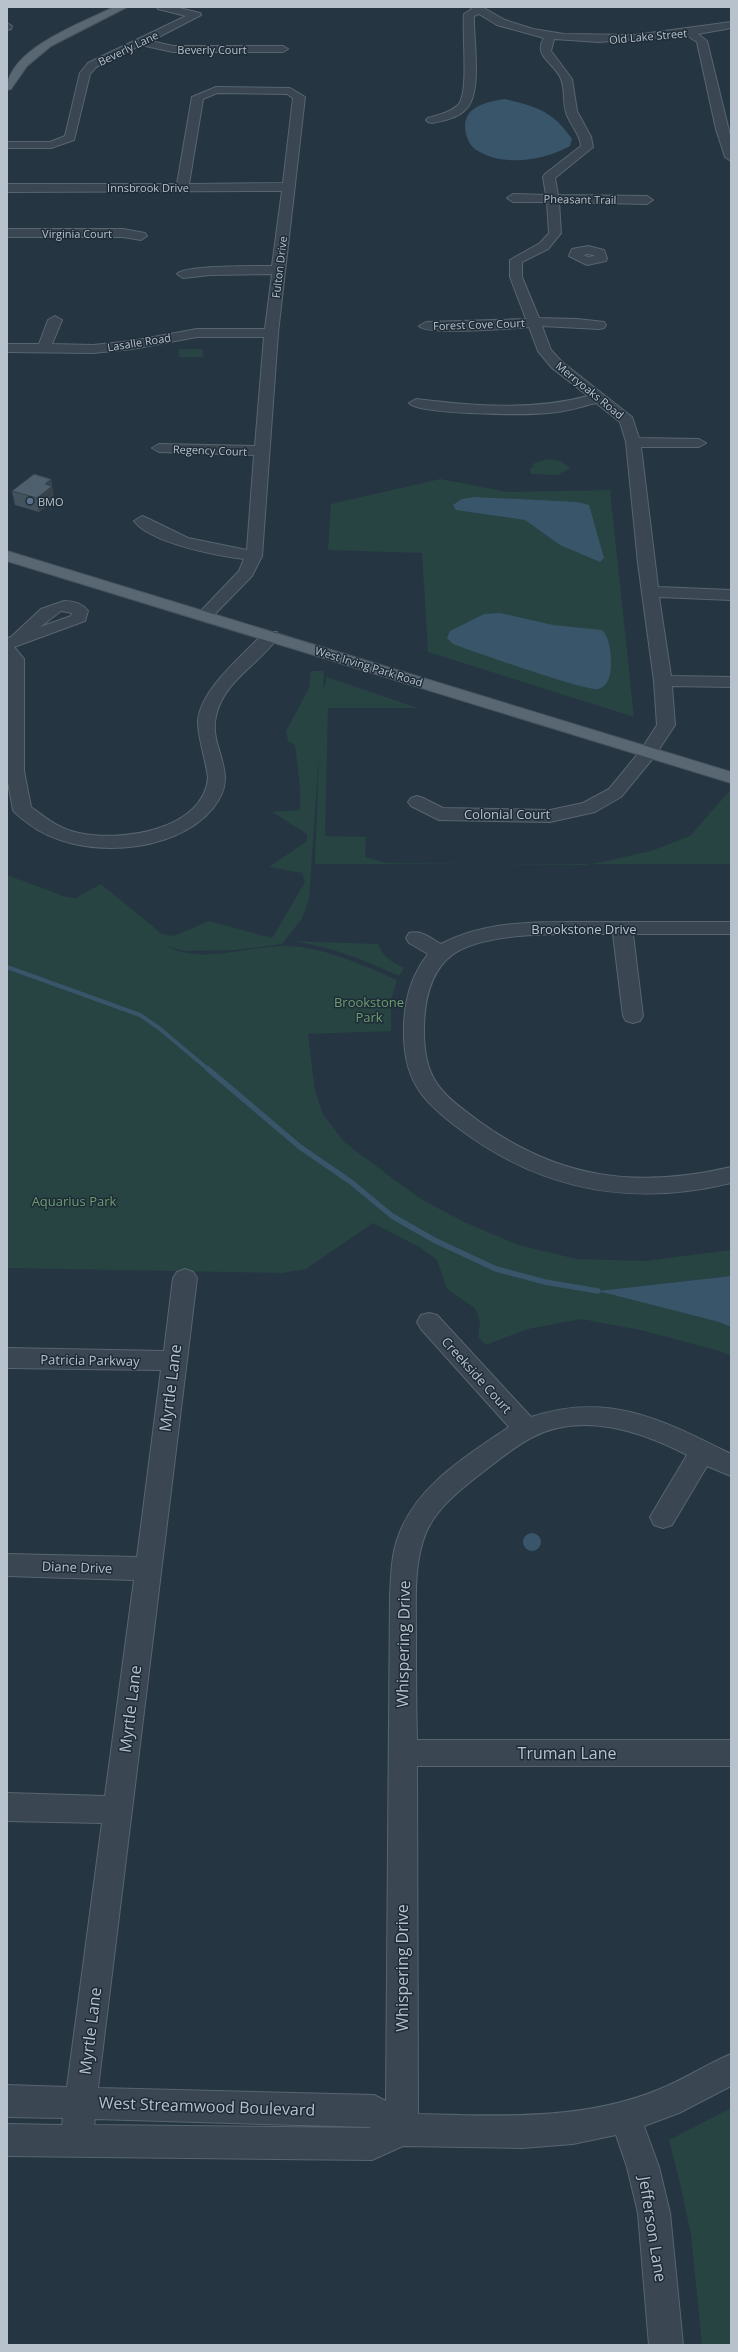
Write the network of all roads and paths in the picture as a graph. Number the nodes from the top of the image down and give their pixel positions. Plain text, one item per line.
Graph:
1 (122, 7) edge
2 (162, 7) edge
3 (477, 8) edge
4 (731, 25) edge
5 (689, 33) junction
6 (552, 35) junction
7 (141, 42) junction
8 (283, 49) dead end
9 (7, 87) edge
10 (432, 120) dead end
11 (726, 129) edge
12 (7, 146) edge
13 (731, 157) edge
14 (182, 187) junction
15 (288, 187) junction
16 (7, 188) edge
17 (513, 198) dead end
18 (553, 199) junction
19 (647, 200) dead end
20 (141, 236) dead end
21 (10, 237) edge
22 (279, 270) junction
23 (183, 274) dead end
24 (55, 320) dead end
25 (532, 322) junction
26 (599, 324) dead end
27 (426, 326) dead end
28 (271, 333) junction
29 (7, 348) edge
30 (44, 348) junction
31 (599, 398) junction
32 (416, 403) dead end
33 (633, 442) junction
34 (700, 443) dead end
35 (159, 448) dead end
36 (261, 451) junction
37 (142, 521) dead end
38 (7, 556) edge
39 (254, 556) junction
40 (651, 592) junction
41 (731, 594) edge
42 (205, 616) junction
43 (271, 636) junction
44 (11, 644) edge
45 (663, 681) junction
46 (731, 682) edge
47 (648, 753) junction
48 (11, 772) edge
49 (731, 778) edge
50 (417, 802) dead end
51 (622, 928) junction
52 (731, 928) edge
53 (416, 938) dead end
54 (442, 954) junction
55 (634, 1016) dead end
56 (731, 1175) edge
57 (185, 1278) dead end
58 (429, 1322) dead end
59 (7, 1358) edge
60 (174, 1361) junction
61 (526, 1429) junction
62 (702, 1452) junction
63 (731, 1466) edge
64 (663, 1517) dead end
65 (7, 1565) edge
66 (147, 1569) junction
67 (402, 1753) junction
68 (731, 1753) edge
69 (7, 1807) edge
70 (117, 1810) junction
71 (731, 2069) edge
72 (7, 2102) edge
73 (81, 2103) junction
74 (625, 2117) junction
75 (402, 2130) junction
76 (7, 2140) edge
77 (76, 2141) junction
78 (666, 2345) edge

1 - 9 main road
2 - 7 street, Beverly Lane
3 - 6 street, Old Lake Street
3 - 10 street
4 - 5 street, Old Lake Street
5 - 6 street, Old Lake Street
5 - 11 street
6 - 18 street, Merryoaks Road
7 - 8 street, Beverly Court
7 - 12 street, Beverly Lane
11 - 13 street
14 - 15 street, Innsbrook Drive
14 - 15 street, Fulton Drive
14 - 16 street, Innsbrook Drive
15 - 22 street, Fulton Drive
17 - 18 street, Pheasant Trail
18 - 19 street, Pheasant Trail
18 - 25 street, Merryoaks Road
20 - 21 street, Virginia Court
22 - 23 street
22 - 28 street, Fulton Drive
24 - 30 street
25 - 26 street, Forest Cove Court
25 - 27 street, Forest Cove Court
25 - 31 street, Merryoaks Road
28 - 30 street, Lasalle Road
28 - 36 street, Fulton Drive
29 - 30 street, Lasalle Road
31 - 32 street
31 - 33 street, Merryoaks Road
33 - 34 street
33 - 40 street, Merryoaks Road
35 - 36 street, Regency Court
36 - 39 street, Fulton Drive
37 - 39 street
38 - 42 main road, West Irving Park Road
39 - 42 street, Fulton Drive
40 - 41 street
40 - 45 street, Merryoaks Road
42 - 43 main road, West Irving Park Road
43 - 47 main road, West Irving Park Road
43 - 48 street
44 - 48 street
45 - 46 street
45 - 47 street, Merryoaks Road
47 - 49 main road, West Irving Park Road
47 - 50 street, Colonial Court
51 - 52 street, Brookstone Drive
51 - 54 street, Brookstone Drive
51 - 55 street
53 - 54 street
54 - 56 street, Brookstone Drive
57 - 60 street, Myrtle Lane
58 - 61 street, Creekside Court
59 - 60 street, Patricia Parkway
60 - 66 street, Myrtle Lane
61 - 62 street, Whispering Drive
61 - 67 street, Whispering Drive
62 - 63 street, Whispering Drive
62 - 64 street
65 - 66 street, Diane Drive
66 - 70 street, Myrtle Lane
67 - 68 street, Truman Lane
67 - 75 street, Whispering Drive
69 - 70 street
70 - 73 street, Myrtle Lane
71 - 74 street
72 - 73 street, West Streamwood Boulevard
73 - 75 street, West Streamwood Boulevard
73 - 77 street, Myrtle Lane
74 - 75 street
74 - 78 street, Jefferson Lane
75 - 77 street
76 - 77 street

